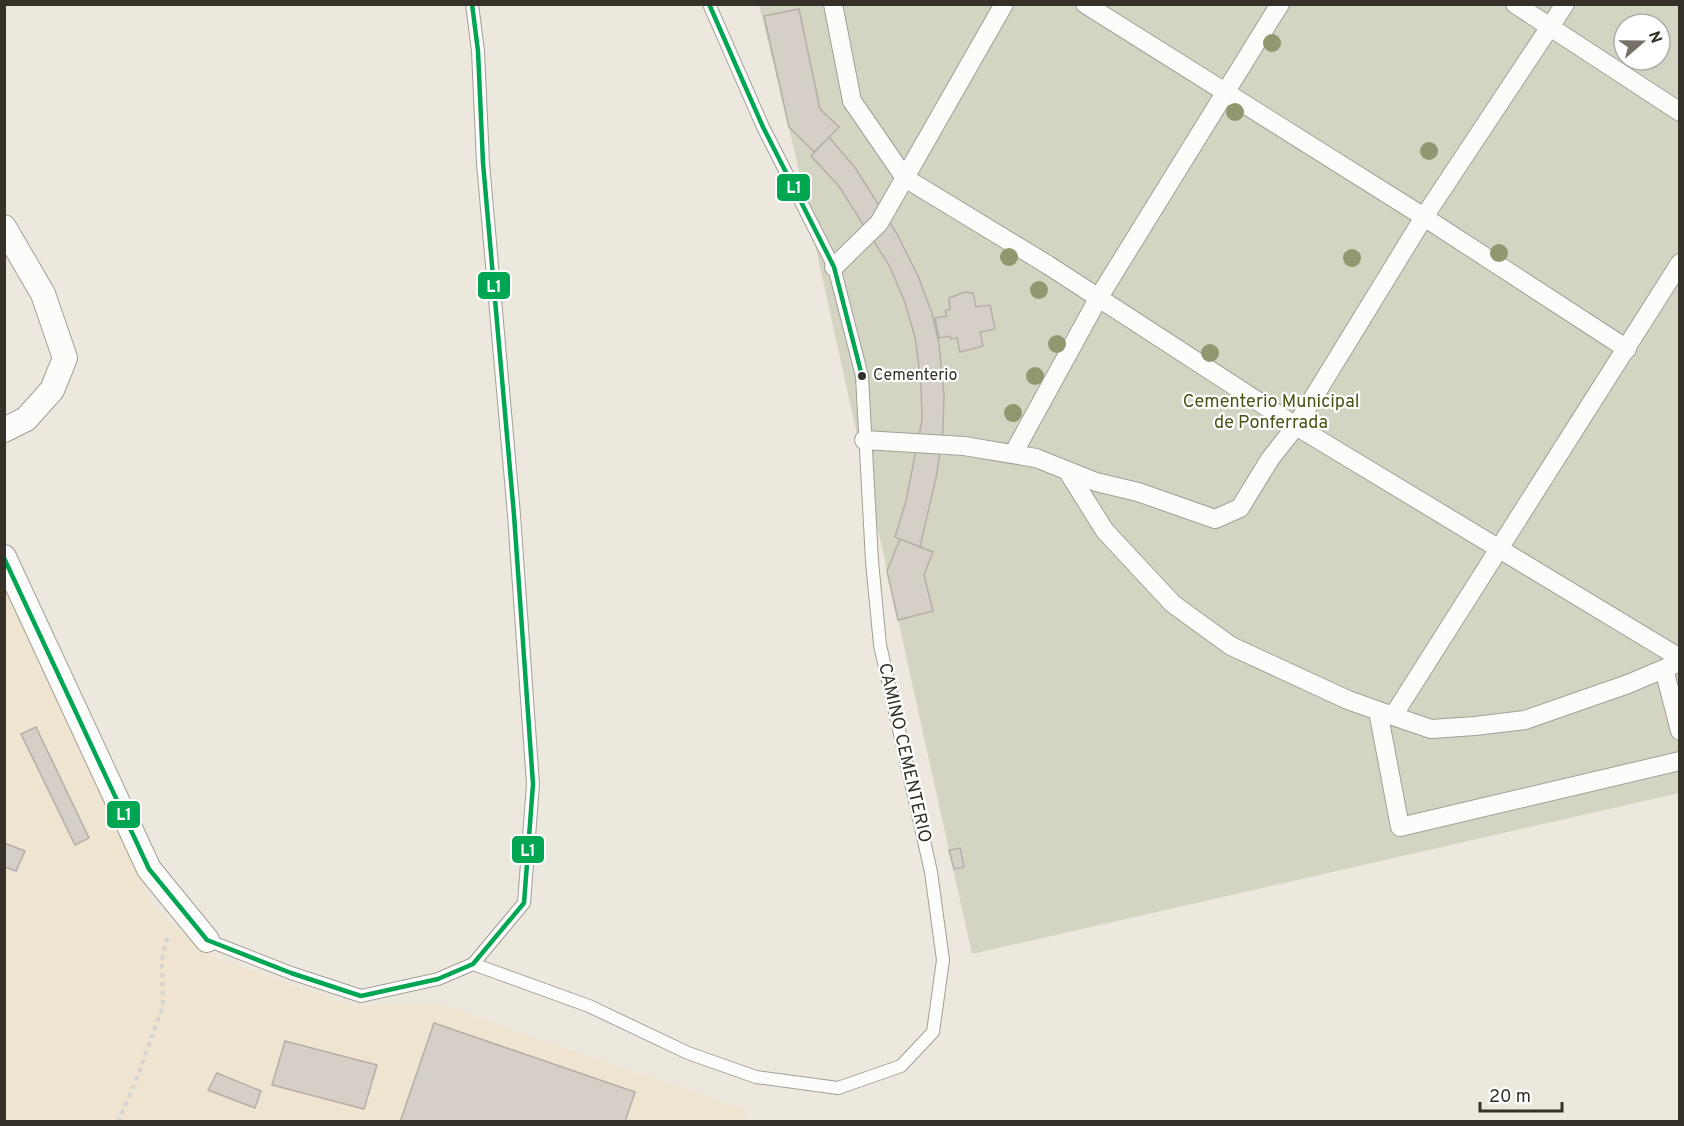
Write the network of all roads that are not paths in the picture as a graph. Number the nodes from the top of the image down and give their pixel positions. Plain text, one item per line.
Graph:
1 (472, 4) edge
2 (709, 4) edge
3 (833, 4) edge
4 (1004, 4) edge
5 (1084, 4) edge
6 (1280, 4) edge
7 (1515, 4) edge
8 (1565, 4) edge
9 (1550, 27) junction
10 (1225, 93) junction
11 (1680, 112) edge
12 (905, 178) junction
13 (1424, 217) junction
14 (4, 227) edge
15 (1680, 263) edge
16 (834, 267) junction
17 (1099, 297) junction
18 (1627, 349) junction
19 (1296, 426) junction
20 (4, 430) edge
21 (864, 440) junction
22 (1013, 454) junction
23 (1068, 472) junction
24 (1499, 550) junction
25 (4, 557) edge
26 (1674, 663) edge
27 (1385, 714) junction
28 (1680, 731) edge
29 (1680, 762) edge
30 (207, 940) joint
31 (473, 964) junction

1 - 31 lane
2 - 16 lane, CAMINO CEMENTERIO
3 - 12 street
4 - 12 street
5 - 10 street
6 - 10 street
7 - 9 street
8 - 9 street
9 - 11 street
9 - 13 street
10 - 13 street
10 - 17 street
12 - 16 street
12 - 17 street
13 - 18 street
13 - 19 street
14 - 20 street
15 - 18 street
16 - 21 lane, CAMINO CEMENTERIO
17 - 19 street
17 - 22 street
18 - 24 street
19 - 23 street
19 - 24 street
21 - 22 street
21 - 31 lane, CAMINO CEMENTERIO
22 - 23 street
23 - 27 street
24 - 26 street
24 - 27 street
25 - 30 street
26 - 27 street
26 - 28 street
27 - 29 street
30 - 31 lane

